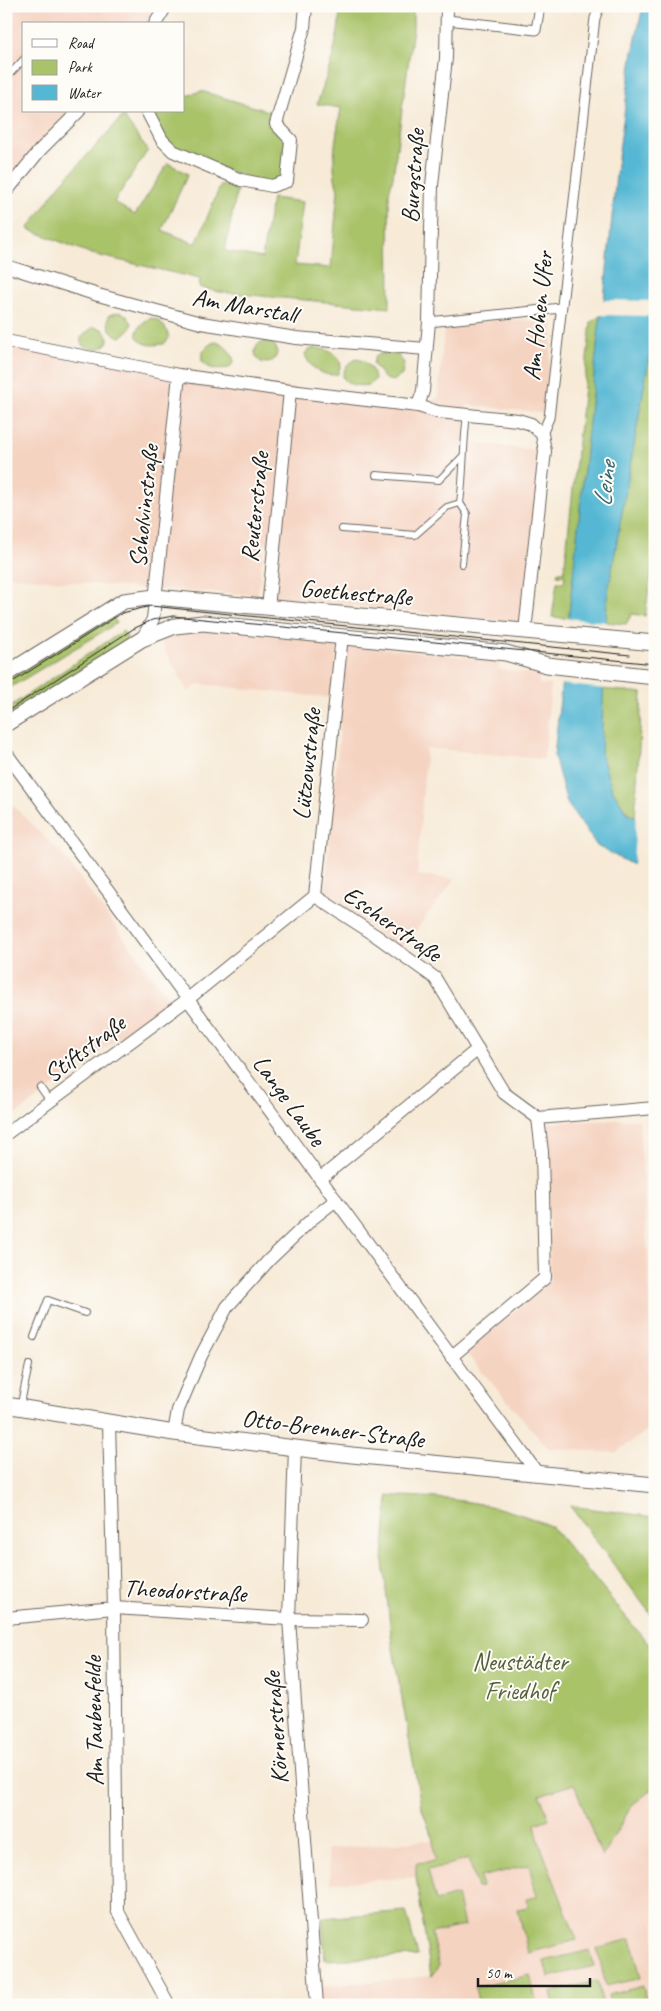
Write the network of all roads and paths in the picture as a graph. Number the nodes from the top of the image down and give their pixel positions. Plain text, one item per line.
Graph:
1 (166, 6) edge
2 (306, 6) edge
3 (447, 6) edge
4 (540, 6) edge
5 (600, 6) edge
6 (447, 20) junction
7 (156, 22) edge
8 (22, 61) edge
9 (6, 78) edge
10 (78, 112) edge
11 (148, 112) edge
12 (6, 192) edge
13 (6, 266) edge
14 (561, 308) junction
15 (429, 322) junction
16 (6, 341) edge
17 (426, 349) junction
18 (180, 375) junction
19 (290, 391) junction
20 (418, 406) junction
21 (467, 414) junction
22 (542, 434) junction
23 (463, 456) junction
24 (376, 475) dead end
25 (460, 503) junction
26 (342, 528) dead end
27 (462, 564) dead end
28 (155, 597) junction
29 (268, 608) junction
30 (266, 629) junction
31 (525, 631) junction
32 (342, 636) junction
33 (141, 639) junction
34 (655, 644) edge
35 (6, 674) edge
36 (655, 677) edge
37 (6, 724) edge
38 (6, 753) edge
39 (315, 896) junction
40 (188, 999) junction
41 (478, 1049) junction
42 (40, 1087) dead end
43 (50, 1101) junction
44 (655, 1108) edge
45 (538, 1118) junction
46 (6, 1134) edge
47 (320, 1178) junction
48 (336, 1200) junction
49 (85, 1313) dead end
50 (34, 1337) dead end
51 (451, 1357) junction
52 (29, 1365) dead end
53 (13, 1406) edge
54 (109, 1423) junction
55 (174, 1433) junction
56 (295, 1448) junction
57 (538, 1474) junction
58 (655, 1486) edge
59 (114, 1608) junction
60 (6, 1618) edge
61 (289, 1619) junction
62 (362, 1620) dead end
63 (169, 2005) edge
64 (317, 2005) edge

1 - 7 street
2 - 11 street
3 - 6 street, Burgstraße
4 - 6 street
5 - 14 street, Am Hohen Ufer
6 - 15 street, Burgstraße
8 - 9 lane
10 - 12 street
13 - 17 street, Am Marstall
14 - 15 street
14 - 22 street, Am Hohen Ufer
15 - 17 street, Burgstraße
16 - 18 street
17 - 20 street
18 - 19 street
18 - 28 street, Scholvinstraße
19 - 20 street
19 - 29 street, Reuterstraße
20 - 21 street
21 - 22 street
21 - 23 lane
22 - 31 street, Am Hohen Ufer
23 - 24 lane
23 - 25 lane
25 - 26 lane
25 - 27 lane
28 - 29 street, Goethestraße
28 - 33 street, Scholvinstraße
28 - 35 street, Goethestraße
29 - 30 street, Reuterstraße
29 - 31 street, Goethestraße
30 - 32 street, Goethestraße
30 - 33 street, Goethestraße
31 - 34 street, Goethestraße
32 - 36 street, Goethestraße
32 - 39 street, Lützowstraße
33 - 37 street, Goethestraße
38 - 40 street, Lange Laube
39 - 40 street, Escherstraße
39 - 41 street, Escherstraße
40 - 43 street, Stiftstraße
40 - 47 street, Lange Laube
41 - 45 street, Escherstraße
41 - 47 street
42 - 43 lane
43 - 46 street, Stiftstraße
44 - 45 street
45 - 51 street
47 - 48 street, Lange Laube
48 - 51 street, Lange Laube
48 - 55 street
49 - 50 lane
51 - 57 street, Lange Laube
52 - 53 lane
53 - 54 street, Otto-Brenner-Straße
54 - 55 street, Otto-Brenner-Straße
54 - 59 street, Am Taubenfelde
55 - 56 street, Otto-Brenner-Straße
56 - 57 street, Otto-Brenner-Straße
56 - 61 street, Körnerstraße
57 - 58 street, Otto-Brenner-Straße
59 - 60 street, Theodorstraße
59 - 61 street, Theodorstraße
59 - 63 street, Am Taubenfelde
61 - 62 street, Theodorstraße
61 - 64 street, Körnerstraße

